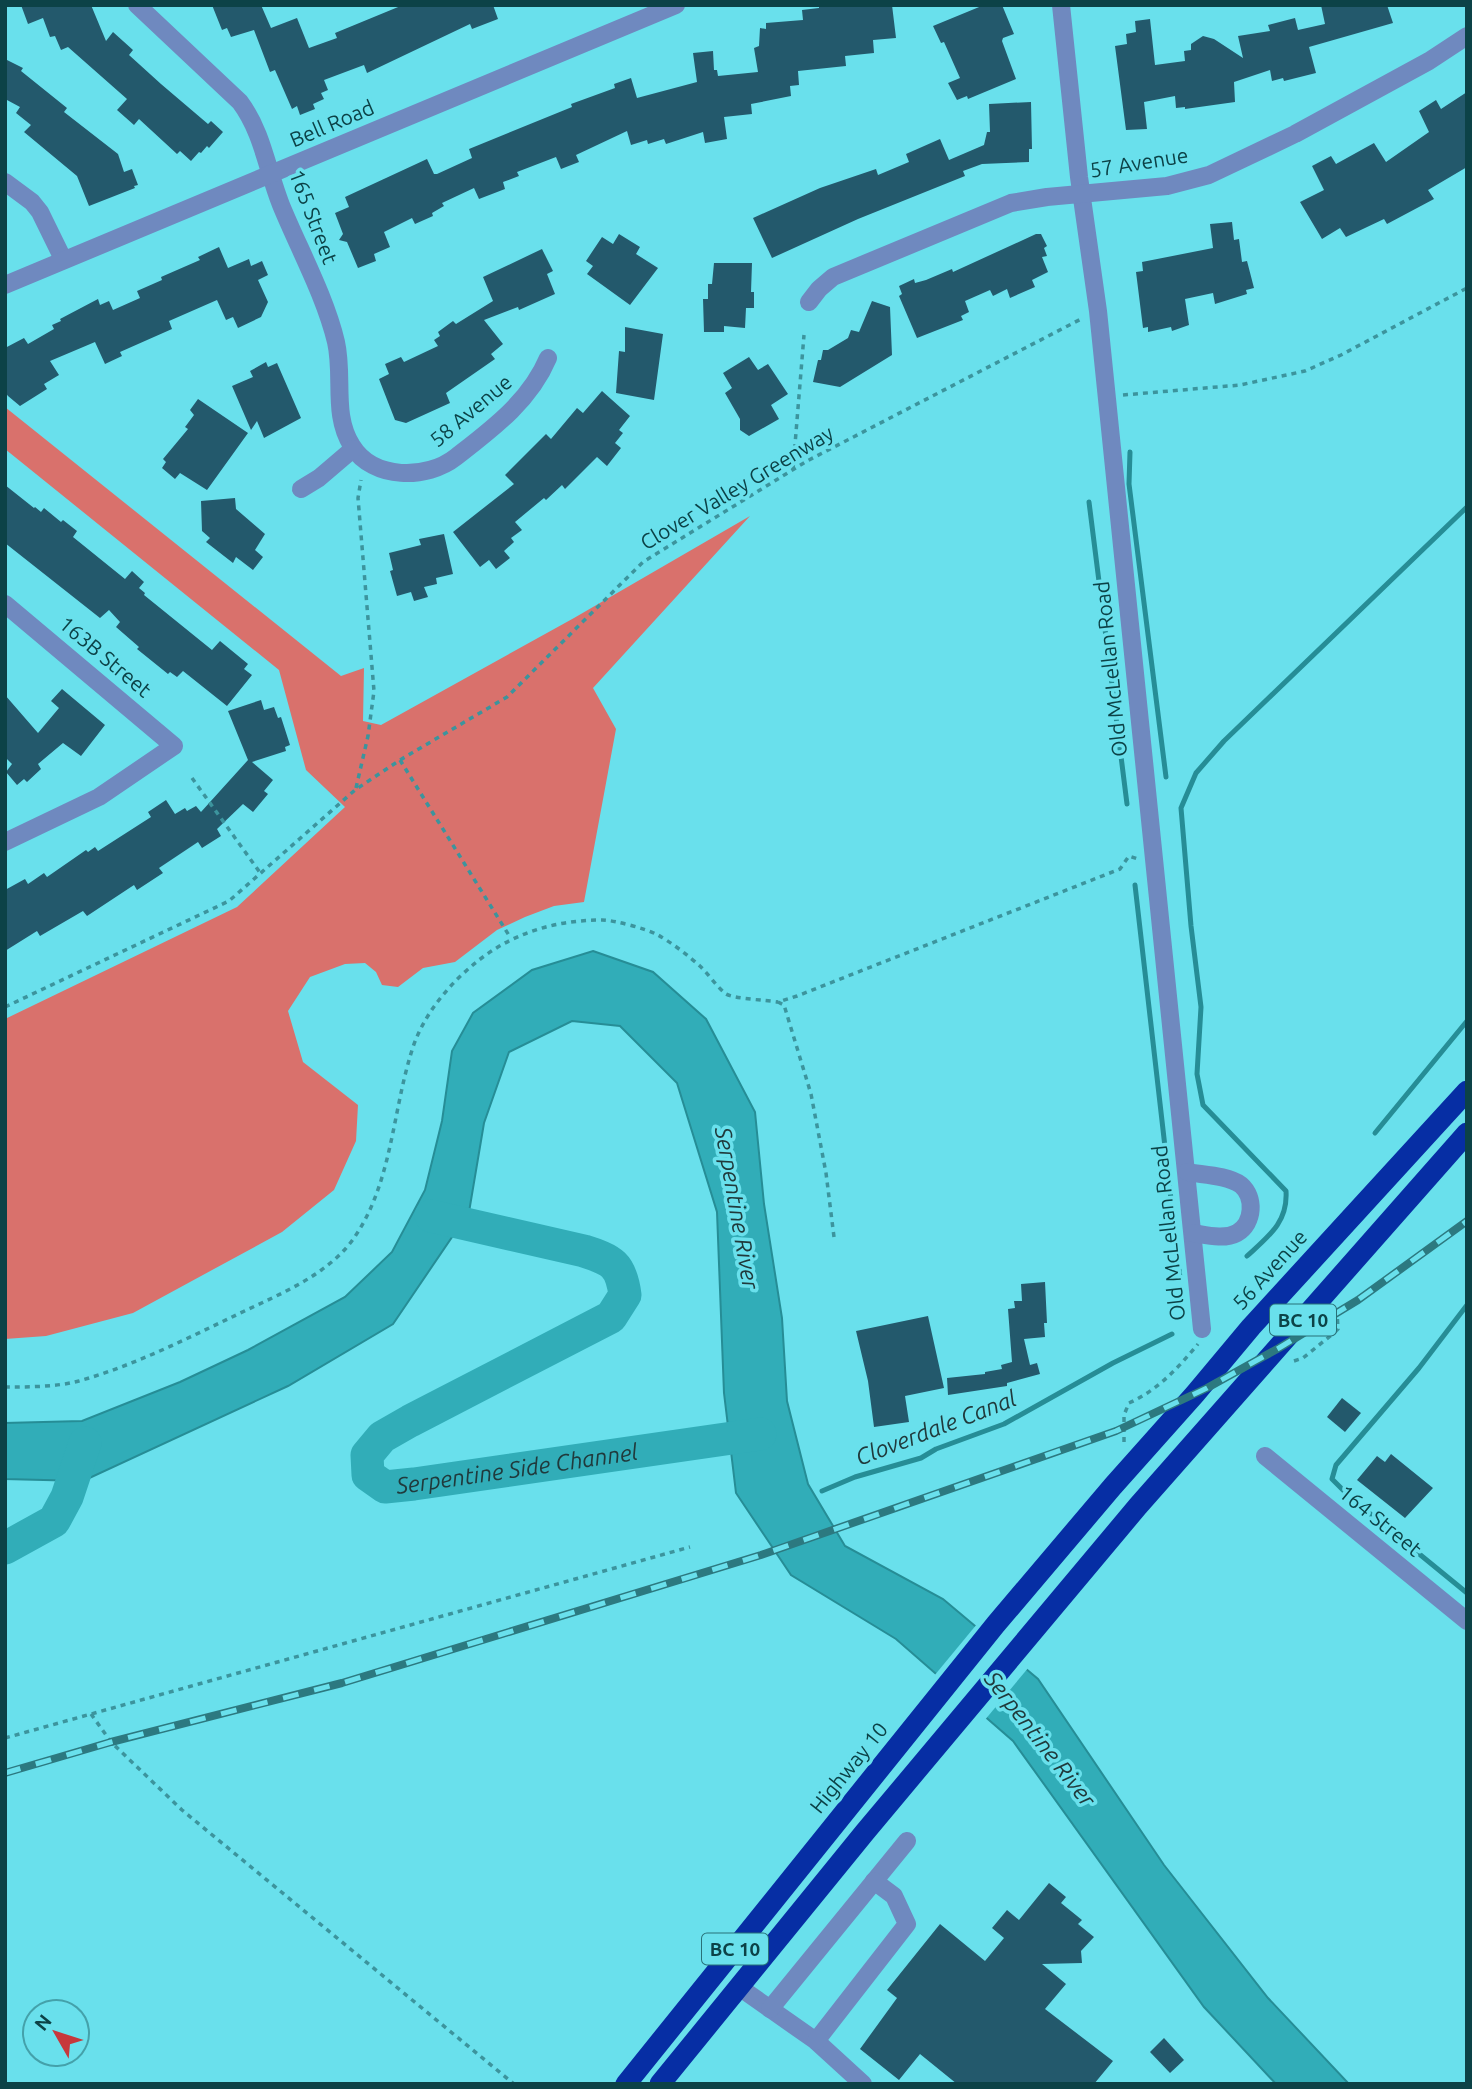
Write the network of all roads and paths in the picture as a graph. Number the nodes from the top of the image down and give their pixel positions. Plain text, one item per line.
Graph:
1 (137, 5) edge
2 (676, 5) edge
3 (1061, 5) edge
4 (632, 13) edge
5 (1467, 36) edge
6 (271, 175) junction
7 (5, 181) edge
8 (1082, 194) junction
9 (63, 259) junction
10 (5, 285) edge
11 (1467, 288) edge
12 (809, 302) dead end
13 (1098, 311) junction
14 (804, 335) dead end
15 (548, 358) dead end
16 (1106, 396) junction
17 (354, 449) junction
18 (793, 469) junction
19 (365, 472) dead end
20 (300, 489) dead end
21 (5, 604) edge
22 (400, 761) junction
23 (192, 778) dead end
24 (355, 790) junction
25 (5, 842) edge
26 (1153, 865) junction
27 (261, 874) junction
28 (510, 938) junction
29 (778, 1002) junction
30 (5, 1007) edge
31 (1467, 1091) edge
32 (1467, 1133) edge
33 (1187, 1172) junction
34 (1193, 1233) junction
35 (834, 1237) dead end
36 (1200, 1336) joint
37 (5, 1387) edge
38 (1265, 1456) dead end
39 (1117, 1482) junction
40 (690, 1547) dead end
41 (1467, 1620) edge
42 (91, 1714) junction
43 (5, 1738) edge
44 (907, 1841) dead end
45 (874, 1881) junction
46 (739, 1987) junction
47 (770, 2009) junction
48 (816, 2041) junction
49 (514, 2084) edge
50 (626, 2084) edge
51 (660, 2084) edge
52 (863, 2084) edge

1 - 6 street, 165 Street
2 - 4 street, Bell Road
3 - 8 street, Old McLellan Road
4 - 6 street, Bell Road
5 - 8 street, 57 Avenue
6 - 9 street, Bell Road
6 - 17 street, 165 Street
7 - 9 street
8 - 12 street, 57 Avenue
8 - 13 street, Old McLellan Road
9 - 10 street, Bell Road
11 - 16 path
13 - 16 street, Old McLellan Road
13 - 18 path, Clover Valley Greenway
14 - 18 path
15 - 17 street, 58 Avenue
16 - 26 street, Old McLellan Road
17 - 20 street
18 - 22 path, Clover Valley Greenway
19 - 24 path
21 - 25 street, 163B Street
22 - 24 path, Clover Valley Greenway
22 - 28 path
23 - 27 path
24 - 27 path, Clover Valley Greenway
26 - 29 path
26 - 33 street, Old McLellan Road
27 - 30 path, Clover Valley Greenway
28 - 29 path
28 - 37 path
29 - 35 path
31 - 39 highway, 56 Avenue / BC 10
32 - 46 highway, BC 10
33 - 34 street, Old McLellan Road
33 - 34 street
34 - 36 street, Old McLellan Road
36 - 39 path
38 - 41 street, 164 Street
39 - 50 highway, Highway 10 / BC 10
40 - 42 path
42 - 43 path
42 - 49 path
44 - 45 street
45 - 47 street
45 - 48 street
46 - 47 street
46 - 51 highway, BC 10
47 - 48 street
48 - 52 street

